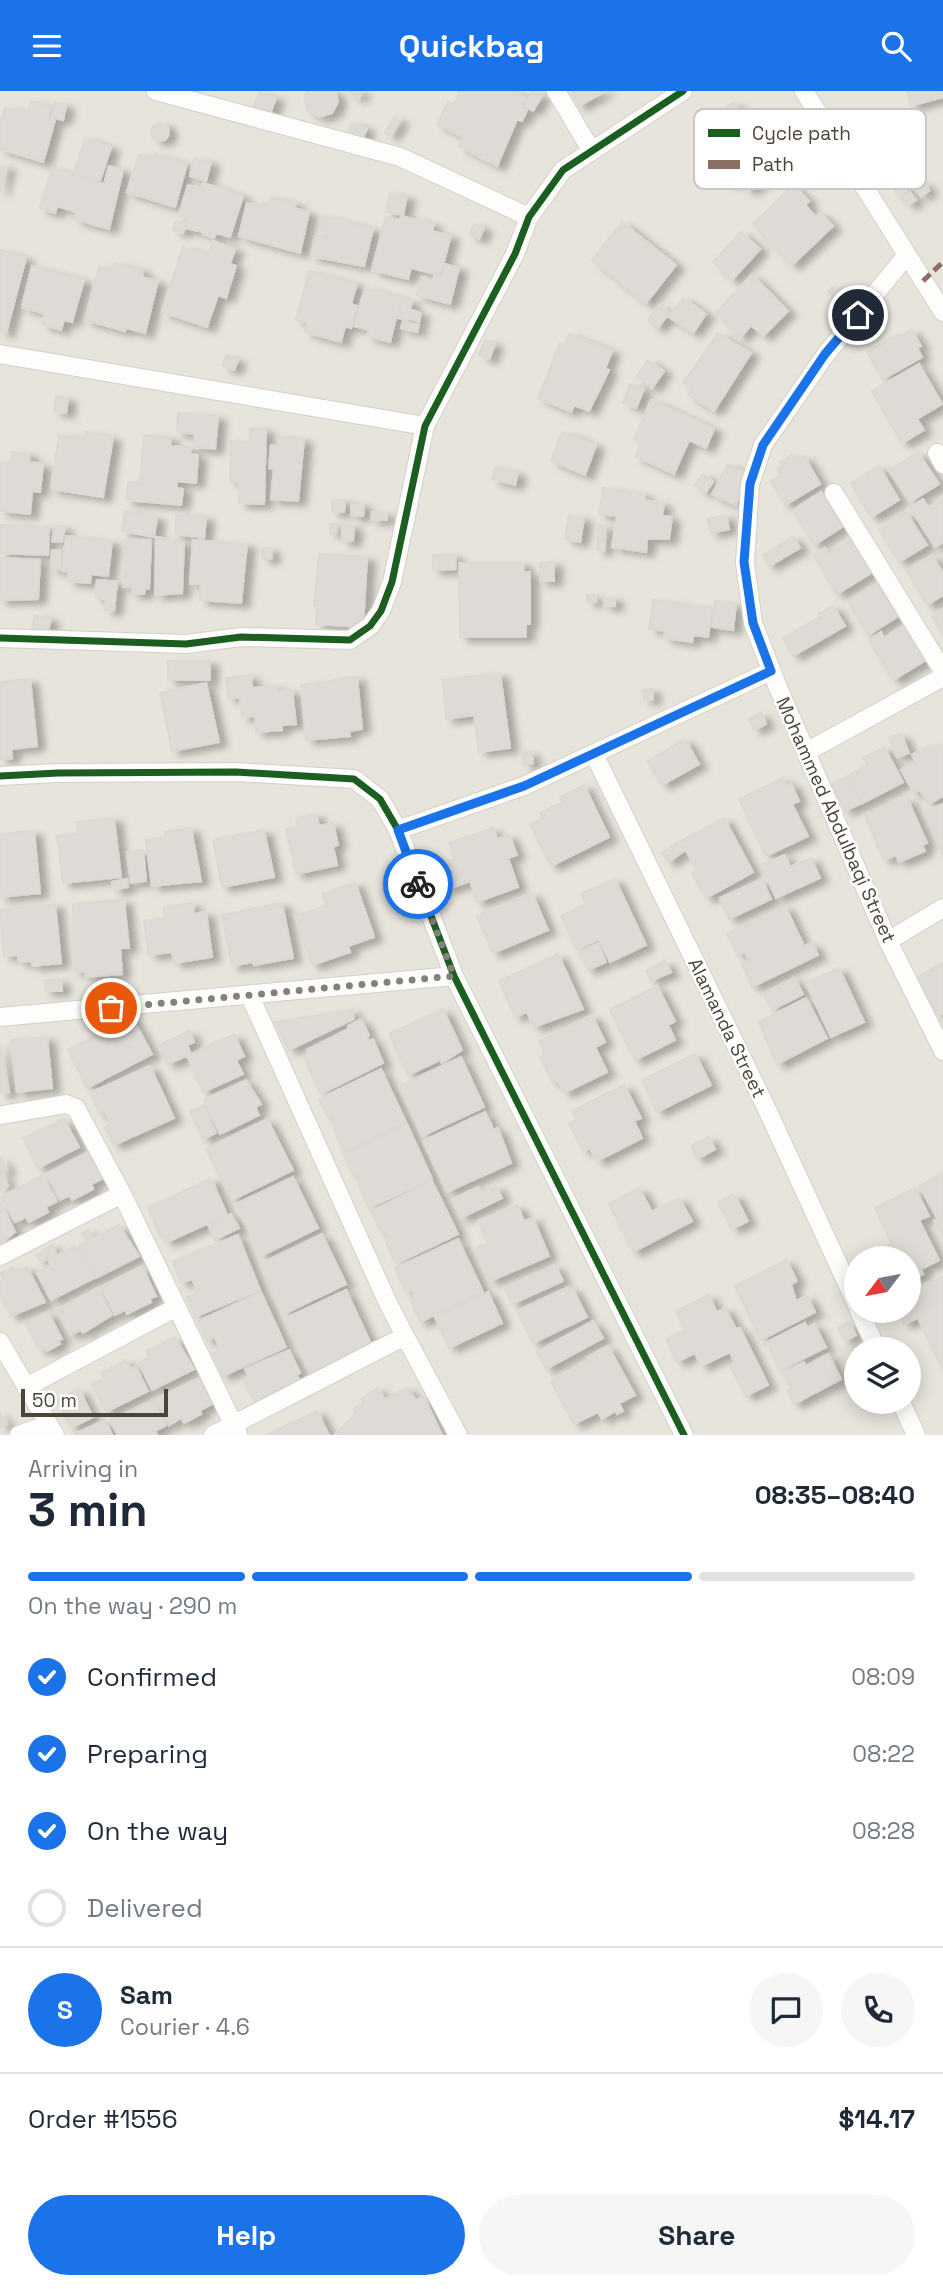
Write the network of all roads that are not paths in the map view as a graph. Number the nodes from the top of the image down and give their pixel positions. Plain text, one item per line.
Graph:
1 (156, 91) edge
2 (556, 91) edge
3 (683, 91) edge
4 (804, 91) edge
5 (815, 109) edge
6 (590, 149) junction
7 (864, 189) edge
8 (529, 217) junction
9 (905, 256) junction
10 (943, 311) edge
11 (0, 354) edge
12 (425, 426) junction
13 (834, 493) dead end
14 (0, 638) edge
15 (771, 671) junction
16 (943, 674) edge
17 (807, 751) junction
18 (594, 754) junction
19 (0, 776) edge
20 (398, 830) junction
21 (943, 908) edge
22 (888, 941) junction
23 (454, 976) junction
24 (250, 996) junction
25 (0, 1017) edge
26 (943, 1051) edge
27 (2, 1115) dead end
28 (122, 1194) junction
29 (0, 1255) edge
30 (844, 1277) edge
31 (177, 1307) junction
32 (405, 1336) junction
33 (0, 1342) edge
34 (26, 1387) junction
35 (906, 1414) edge
36 (52, 1429) edge
37 (236, 1430) edge
38 (19, 1435) edge
39 (213, 1435) edge
40 (458, 1435) edge
41 (684, 1435) edge
42 (916, 1435) edge

1 - 8 street
2 - 6 street
3 - 6 street
4 - 5 street
6 - 8 street
7 - 9 street
8 - 12 street
9 - 10 street
9 - 15 street, Mohammed Abdulbaqi Street
11 - 12 street
12 - 14 street
13 - 16 street
15 - 17 street, Mohammed Abdulbaqi Street
15 - 18 street
16 - 17 street
17 - 22 street, Mohammed Abdulbaqi Street
18 - 20 street
18 - 30 street, Alamanda Street
19 - 20 street
20 - 23 street
21 - 22 street
22 - 26 street, Mohammed Abdulbaqi Street
23 - 24 street
23 - 41 street
24 - 25 street
24 - 32 street
27 - 28 street
28 - 29 street
28 - 31 street
31 - 34 street
31 - 37 street
32 - 37 street
32 - 40 street
33 - 34 street
34 - 36 street
35 - 42 street
36 - 38 street
37 - 39 street

